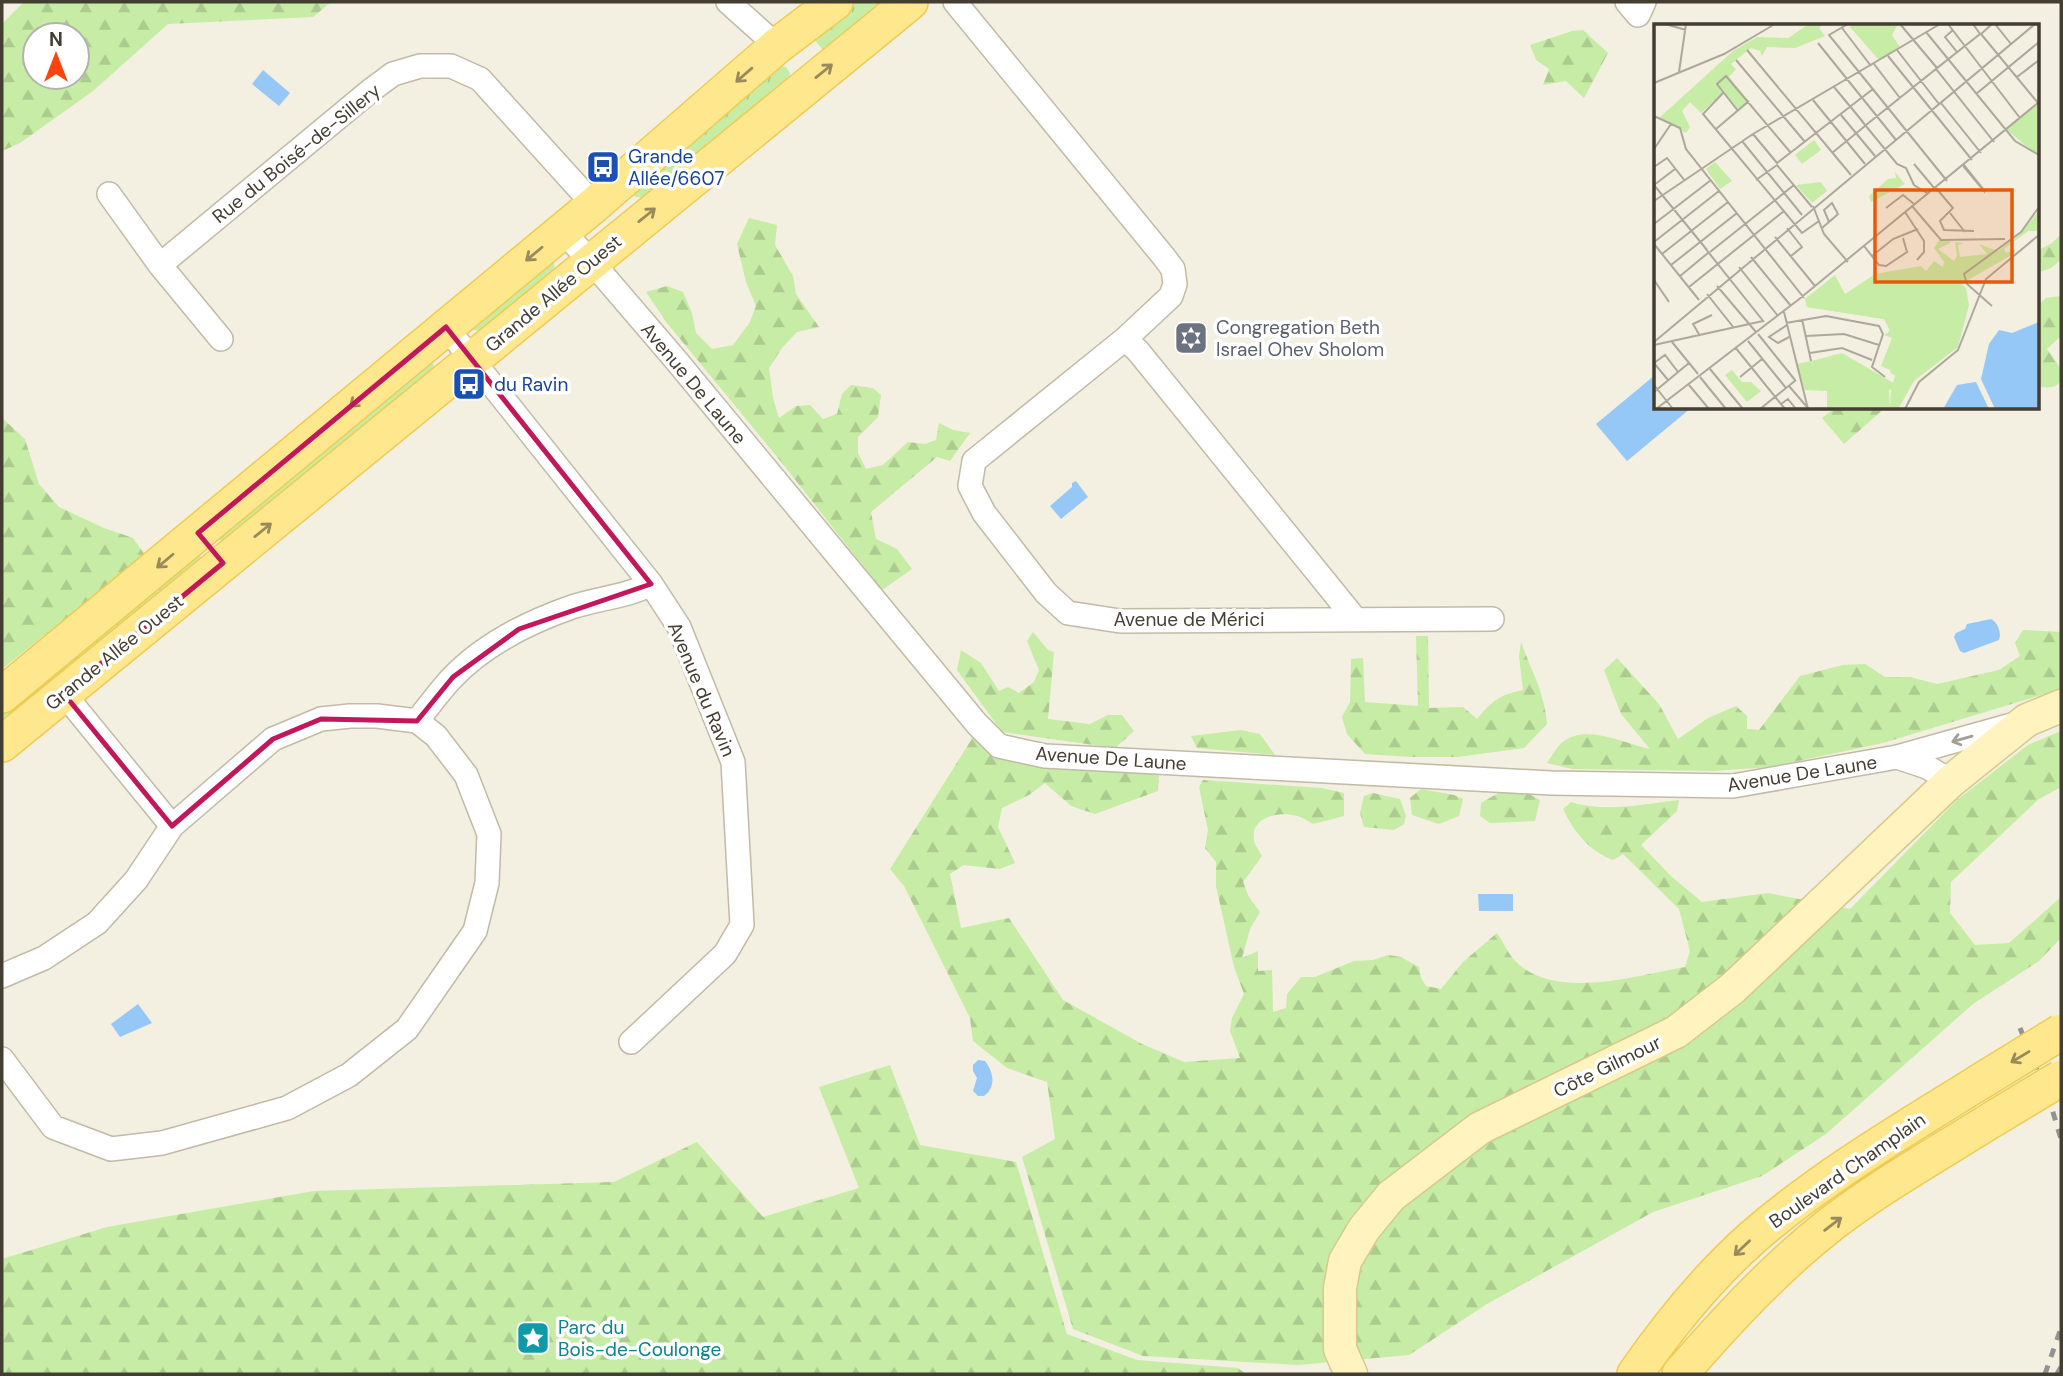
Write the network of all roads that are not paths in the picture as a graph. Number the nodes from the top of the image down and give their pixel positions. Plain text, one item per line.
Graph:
1 (729, 2) edge
2 (835, 2) edge
3 (910, 2) edge
4 (955, 2) edge
5 (777, 46) junction
6 (109, 194) dead end
7 (594, 205) junction
8 (562, 231) junction
9 (591, 261) junction
10 (160, 265) junction
11 (446, 327) junction
12 (221, 339) dead end
13 (1125, 339) junction
14 (472, 360) junction
15 (198, 533) junction
16 (223, 563) junction
17 (651, 584) junction
18 (1492, 619) dead end
19 (1356, 620) junction
20 (64, 694) junction
21 (2, 695) edge
22 (2061, 706) edge
23 (2027, 720) junction
24 (417, 721) junction
25 (2, 744) edge
26 (1897, 757) junction
27 (1951, 781) junction
28 (172, 826) junction
29 (2, 976) edge
30 (2061, 1032) edge
31 (631, 1042) dead end
32 (2, 1059) edge
33 (2061, 1078) edge
34 (1351, 1374) edge
35 (1635, 1374) edge
36 (1680, 1374) edge

1 - 5 street
2 - 5 main road, Grande Allée Ouest
9 -> 3 main road, Grande Allée Ouest
4 - 13 street, Avenue de Mérici
5 -> 7 main road, Grande Allée Ouest
6 - 10 street
7 - 8 main road, Grande Allée Ouest
7 - 10 street, Rue du Boisé-de-Sillery
8 - 9 street, Avenue De Laune
8 -> 11 main road, Grande Allée Ouest
9 - 14 main road, Grande Allée Ouest
9 - 26 street, Avenue De Laune
10 - 12 street
11 - 14 street, Avenue du Ravin
11 -> 15 main road, Grande Allée Ouest
13 - 19 street
13 - 19 street, Avenue de Mérici
16 -> 14 main road, Grande Allée Ouest
14 - 17 street, Avenue du Ravin
15 - 16 main road
15 -> 21 main road, Grande Allée Ouest
16 - 20 main road, Grande Allée Ouest
17 - 24 street
17 - 31 street, Avenue du Ravin
18 - 19 street, Avenue de Mérici
20 - 25 main road, Grande Allée Ouest
20 - 28 street
22 - 23 street, Côte Gilmour
23 -> 26 street, Avenue De Laune
23 - 27 street, Côte Gilmour
24 - 28 street
24 - 32 street
26 - 27 street, Avenue De Laune
27 - 34 street, Côte Gilmour
28 - 29 street
30 -> 35 main road, Boulevard Champlain, bridge
36 -> 33 main road, Boulevard Champlain, bridge

